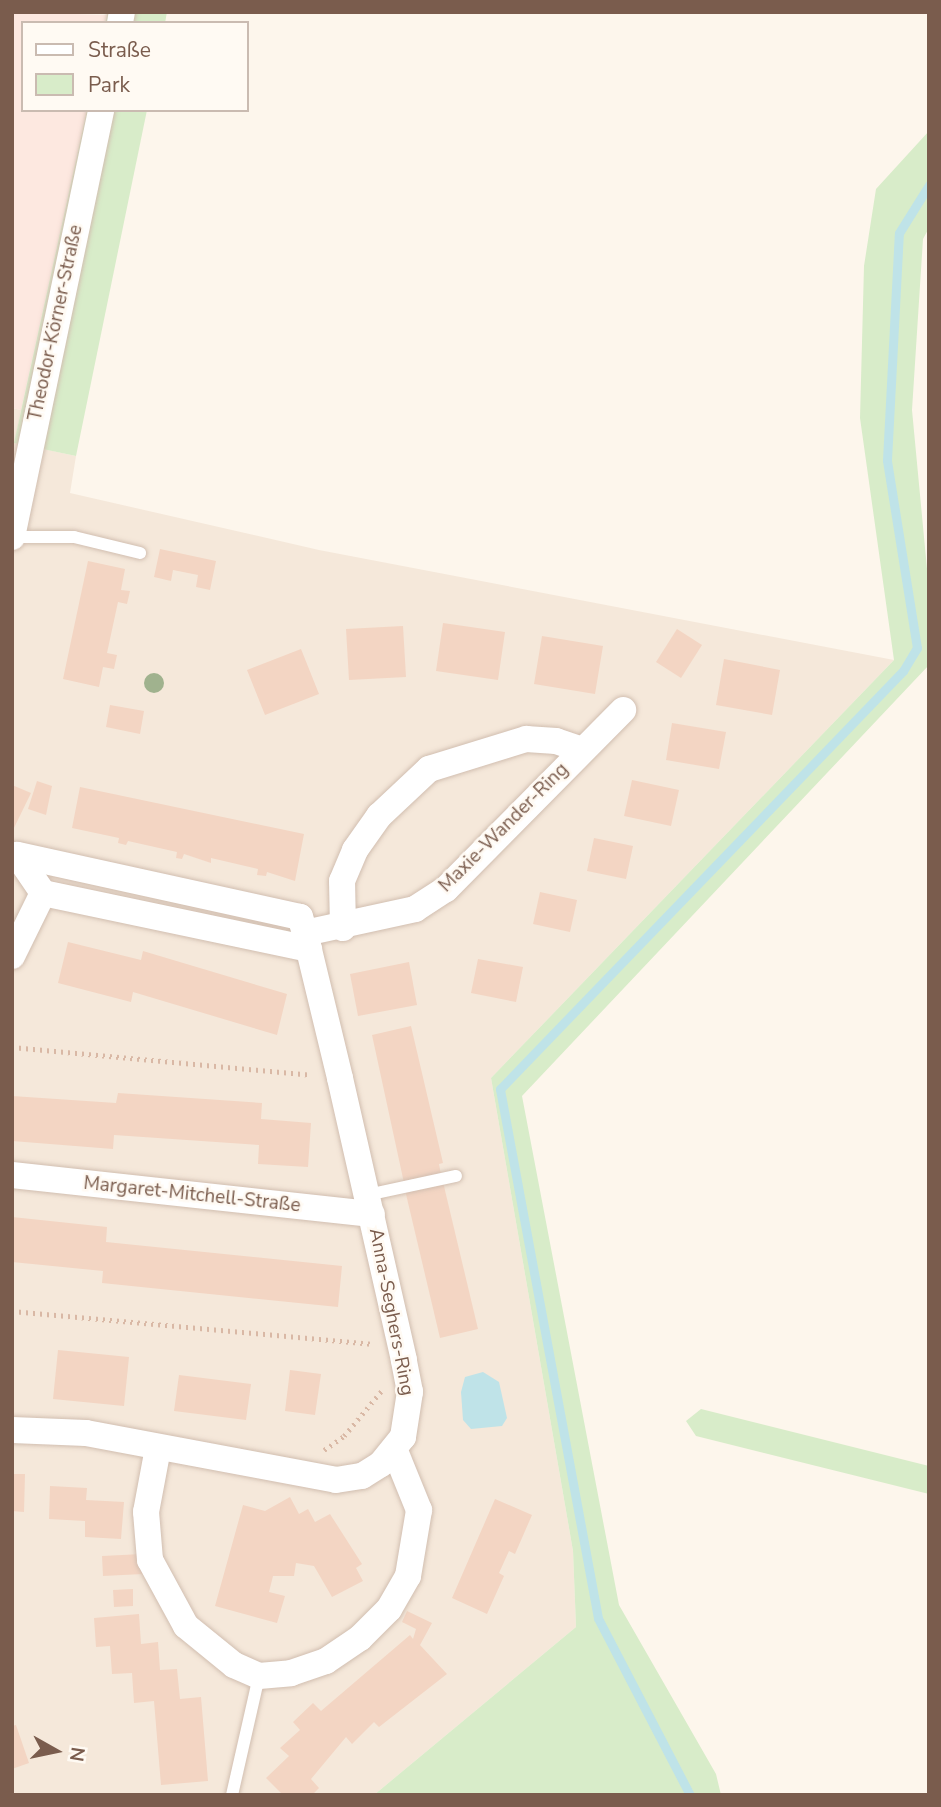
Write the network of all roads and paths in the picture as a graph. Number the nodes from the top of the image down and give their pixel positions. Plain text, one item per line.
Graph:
1 (101, 112) edge
2 (23, 430) edge
3 (12, 537) edge
4 (140, 553) dead end
5 (623, 710) dead end
6 (582, 750) junction
7 (43, 893) junction
8 (343, 928) junction
9 (307, 941) junction
10 (12, 956) edge
11 (12, 1047) edge
12 (340, 1078) junction
13 (12, 1175) edge
14 (456, 1176) dead end
15 (369, 1205) junction
16 (12, 1311) edge
17 (403, 1353) junction
18 (12, 1430) edge
19 (158, 1448) junction
20 (394, 1451) junction
21 (311, 1477) junction
22 (259, 1676) junction
23 (232, 1795) edge

1 - 2 street, Theodor-Körner-Straße
2 - 3 street, Theodor-Körner-Straße
3 - 4 lane
5 - 6 street, Maxie-Wander-Ring
6 - 8 street, Maxie-Wander-Ring
6 - 8 street, Maxie-Wander-Ring
7 - 9 street
7 - 9 street
7 - 10 street
8 - 9 street, Maxie-Wander-Ring
9 - 12 street, Anna-Seghers-Ring
11 - 12 path
12 - 15 street, Anna-Seghers-Ring
13 - 15 street, Margaret-Mitchell-Straße
14 - 15 lane
15 - 17 street, Anna-Seghers-Ring
16 - 17 path
17 - 20 street, Anna-Seghers-Ring
17 - 21 path
18 - 19 street, Anna-Seghers-Ring
19 - 21 street, Anna-Seghers-Ring
19 - 22 street
20 - 21 street, Anna-Seghers-Ring
20 - 22 street
22 - 23 lane

